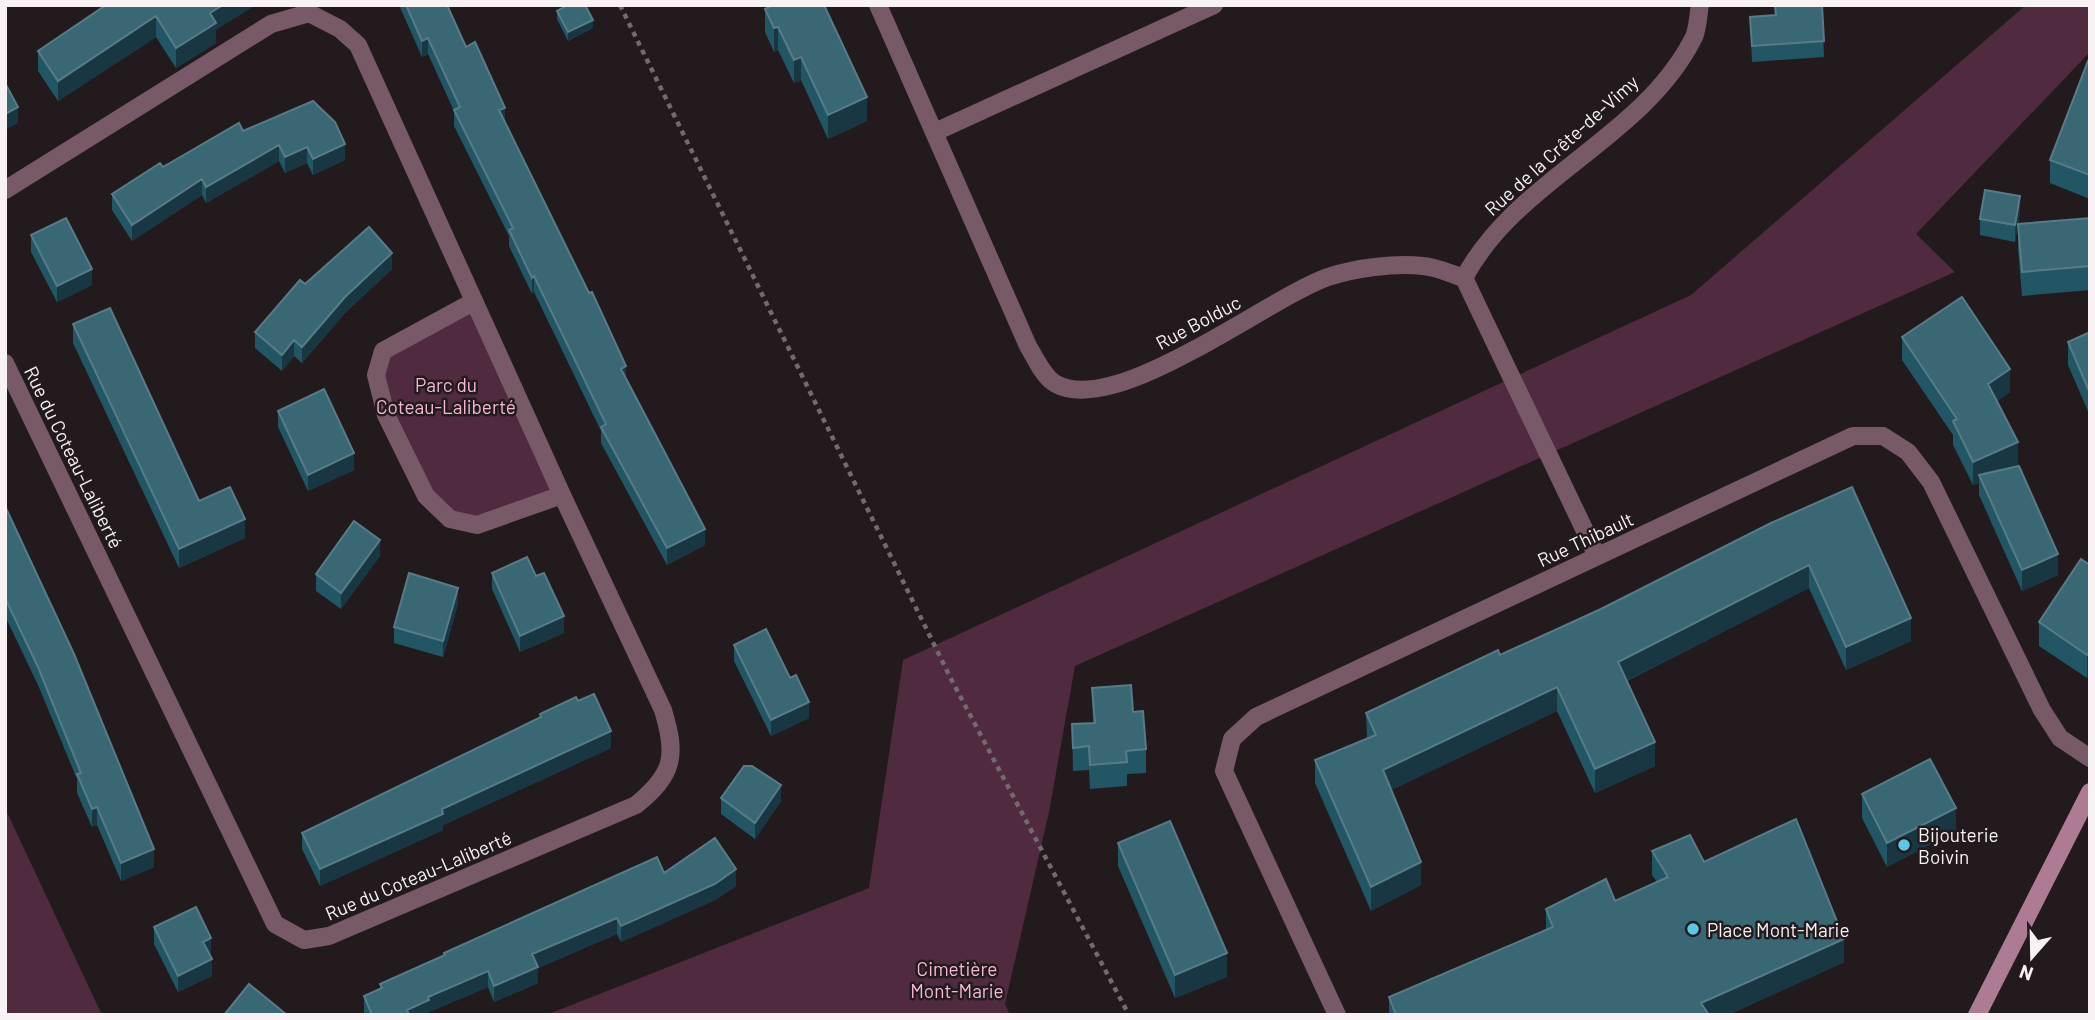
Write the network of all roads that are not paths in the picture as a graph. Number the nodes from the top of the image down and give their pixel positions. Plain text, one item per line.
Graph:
1 (878, 5) edge
2 (1213, 5) edge
3 (1700, 5) edge
4 (935, 132) junction
5 (5, 190) edge
6 (1464, 278) junction
7 (473, 302) junction
8 (5, 363) edge
9 (562, 495) junction
10 (1597, 556) junction
11 (2090, 758) edge
12 (2090, 792) edge
13 (1337, 1015) edge
14 (1977, 1015) edge

1 - 4 street, Rue Bolduc
2 - 4 street
3 - 6 street, Rue de la Crête-de-Vimy
4 - 6 street, Rue Bolduc
5 - 7 street, Rue du Coteau-Laliberté
6 - 10 street
7 - 9 street, Rue du Coteau-Laliberté
7 - 9 street
8 - 9 street, Rue du Coteau-Laliberté
10 - 11 street, Rue Thibault
10 - 13 street, Rue Thibault
12 - 14 street

